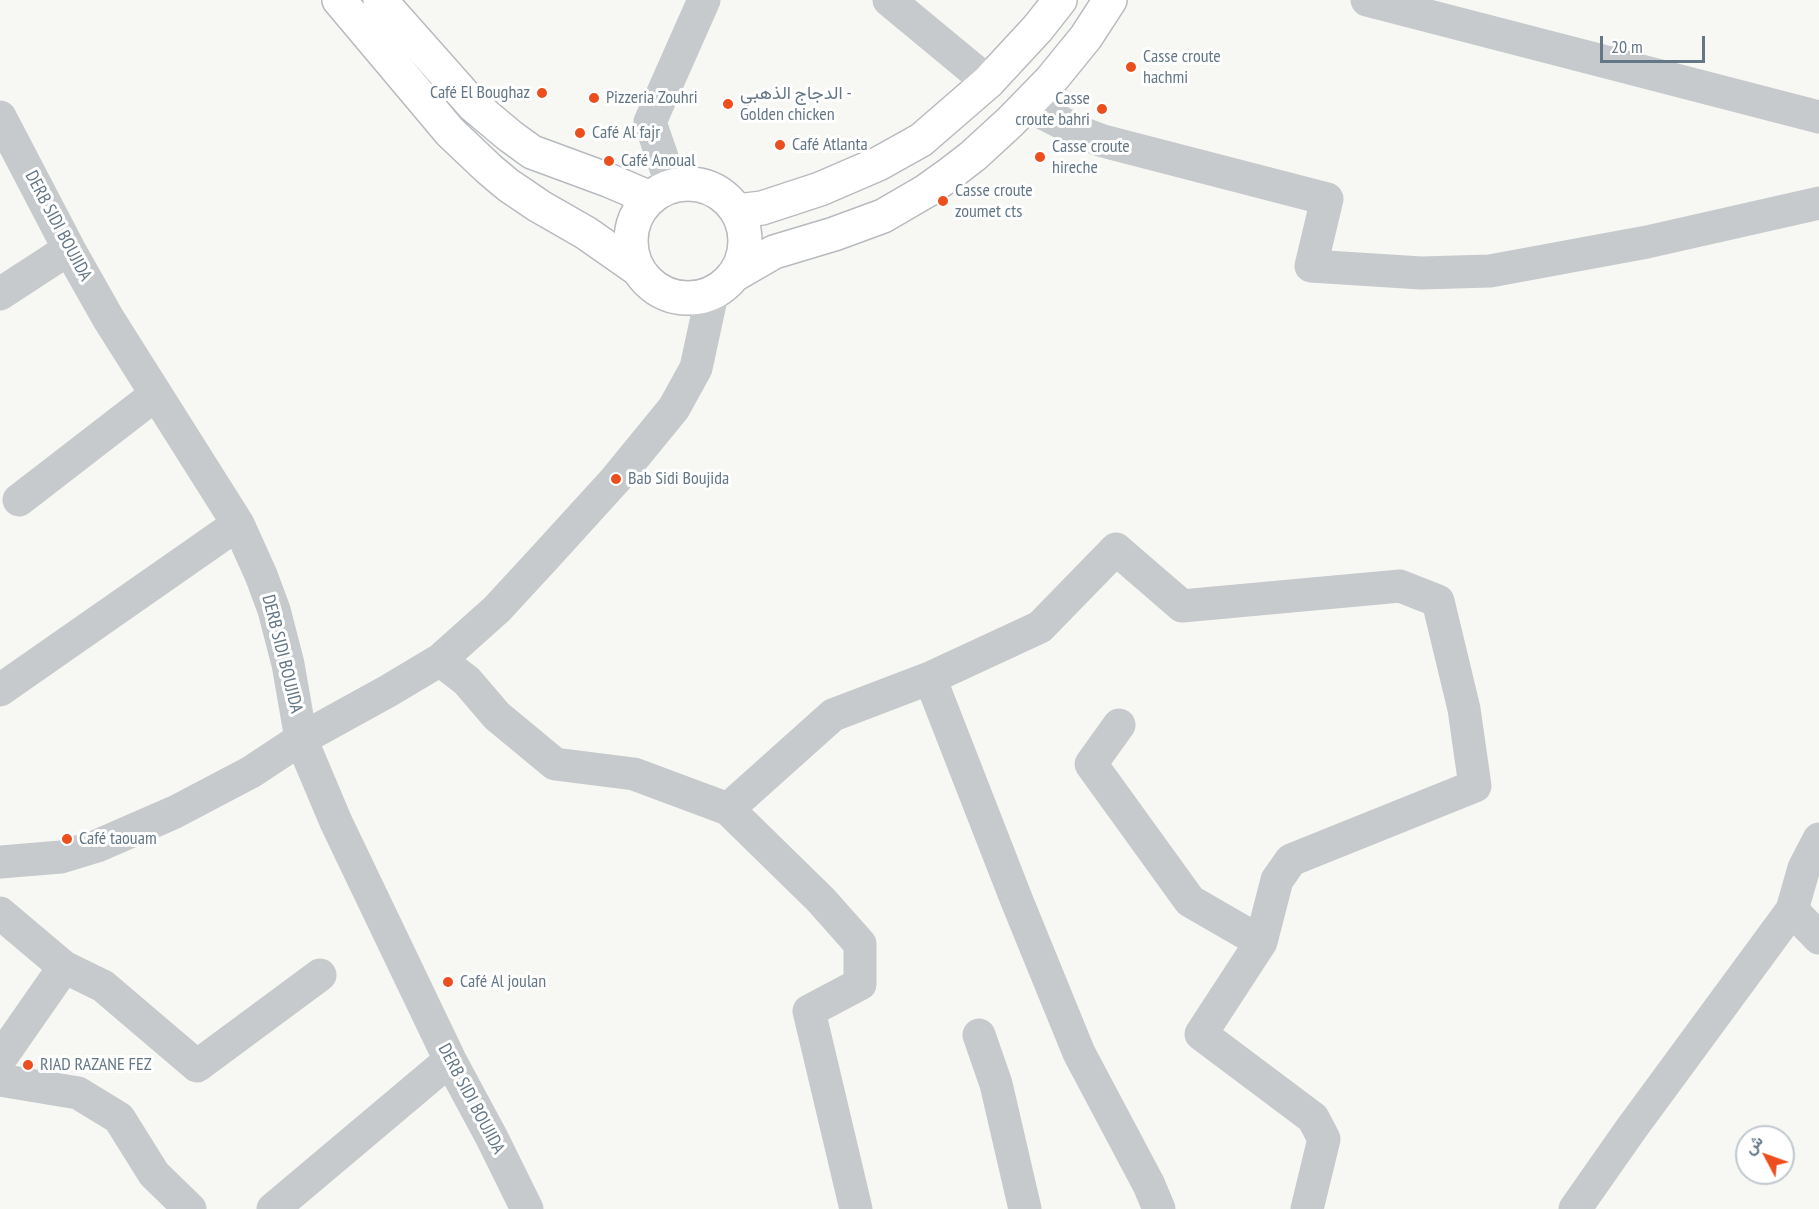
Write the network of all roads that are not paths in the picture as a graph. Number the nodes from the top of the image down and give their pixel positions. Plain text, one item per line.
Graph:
1 (339, 0) edge
2 (380, 0) edge
3 (704, 0) edge
4 (889, 0) edge
5 (1060, 0) edge
6 (1110, 0) edge
7 (1367, 0) edge
8 (988, 82) junction
9 (1027, 105) junction
10 (0, 117) edge
11 (1819, 117) edge
12 (661, 192) junction
13 (1819, 203) edge
14 (737, 211) junction
15 (69, 249) junction
16 (636, 268) junction
17 (724, 284) junction
18 (0, 294) edge
19 (155, 395) junction
20 (19, 500) dead end
21 (238, 524) junction
22 (441, 660) junction
23 (930, 678) junction
24 (0, 690) edge
25 (1119, 724) dead end
26 (301, 739) junction
27 (728, 809) junction
28 (1819, 839) edge
29 (0, 862) edge
30 (1792, 910) junction
31 (0, 913) edge
32 (1819, 938) edge
33 (1261, 942) junction
34 (64, 967) junction
35 (320, 975) dead end
36 (979, 1035) dead end
37 (0, 1059) edge
38 (450, 1060) junction
39 (0, 1080) edge
40 (190, 1209) edge
41 (273, 1209) edge
42 (527, 1209) edge
43 (856, 1209) edge
44 (1025, 1209) edge
45 (1159, 1209) edge
46 (1307, 1209) edge
47 (1575, 1209) edge

1 - 16 main road
2 - 12 main road
3 - 12 street
4 - 8 street
5 - 8 main road
6 - 9 main road
7 - 11 street
8 - 14 main road
9 - 13 street
9 - 17 main road
10 - 15 street, DERB SIDI BOUJIDA
12 - 14 main road
12 - 16 main road
14 - 17 main road
15 - 18 street
15 - 19 street, DERB SIDI BOUJIDA
16 - 17 main road
17 - 22 street
19 - 20 street
19 - 21 street, DERB SIDI BOUJIDA
21 - 24 street
21 - 26 street, DERB SIDI BOUJIDA
22 - 26 street
22 - 27 street
23 - 27 street
23 - 33 street
23 - 45 street
25 - 33 street
26 - 29 street
26 - 38 street, DERB SIDI BOUJIDA
27 - 43 street
28 - 30 street
30 - 32 street
30 - 47 street
31 - 34 street
33 - 46 street
34 - 35 street
34 - 37 street
36 - 44 street
38 - 41 street
38 - 42 street, DERB SIDI BOUJIDA
39 - 40 street

